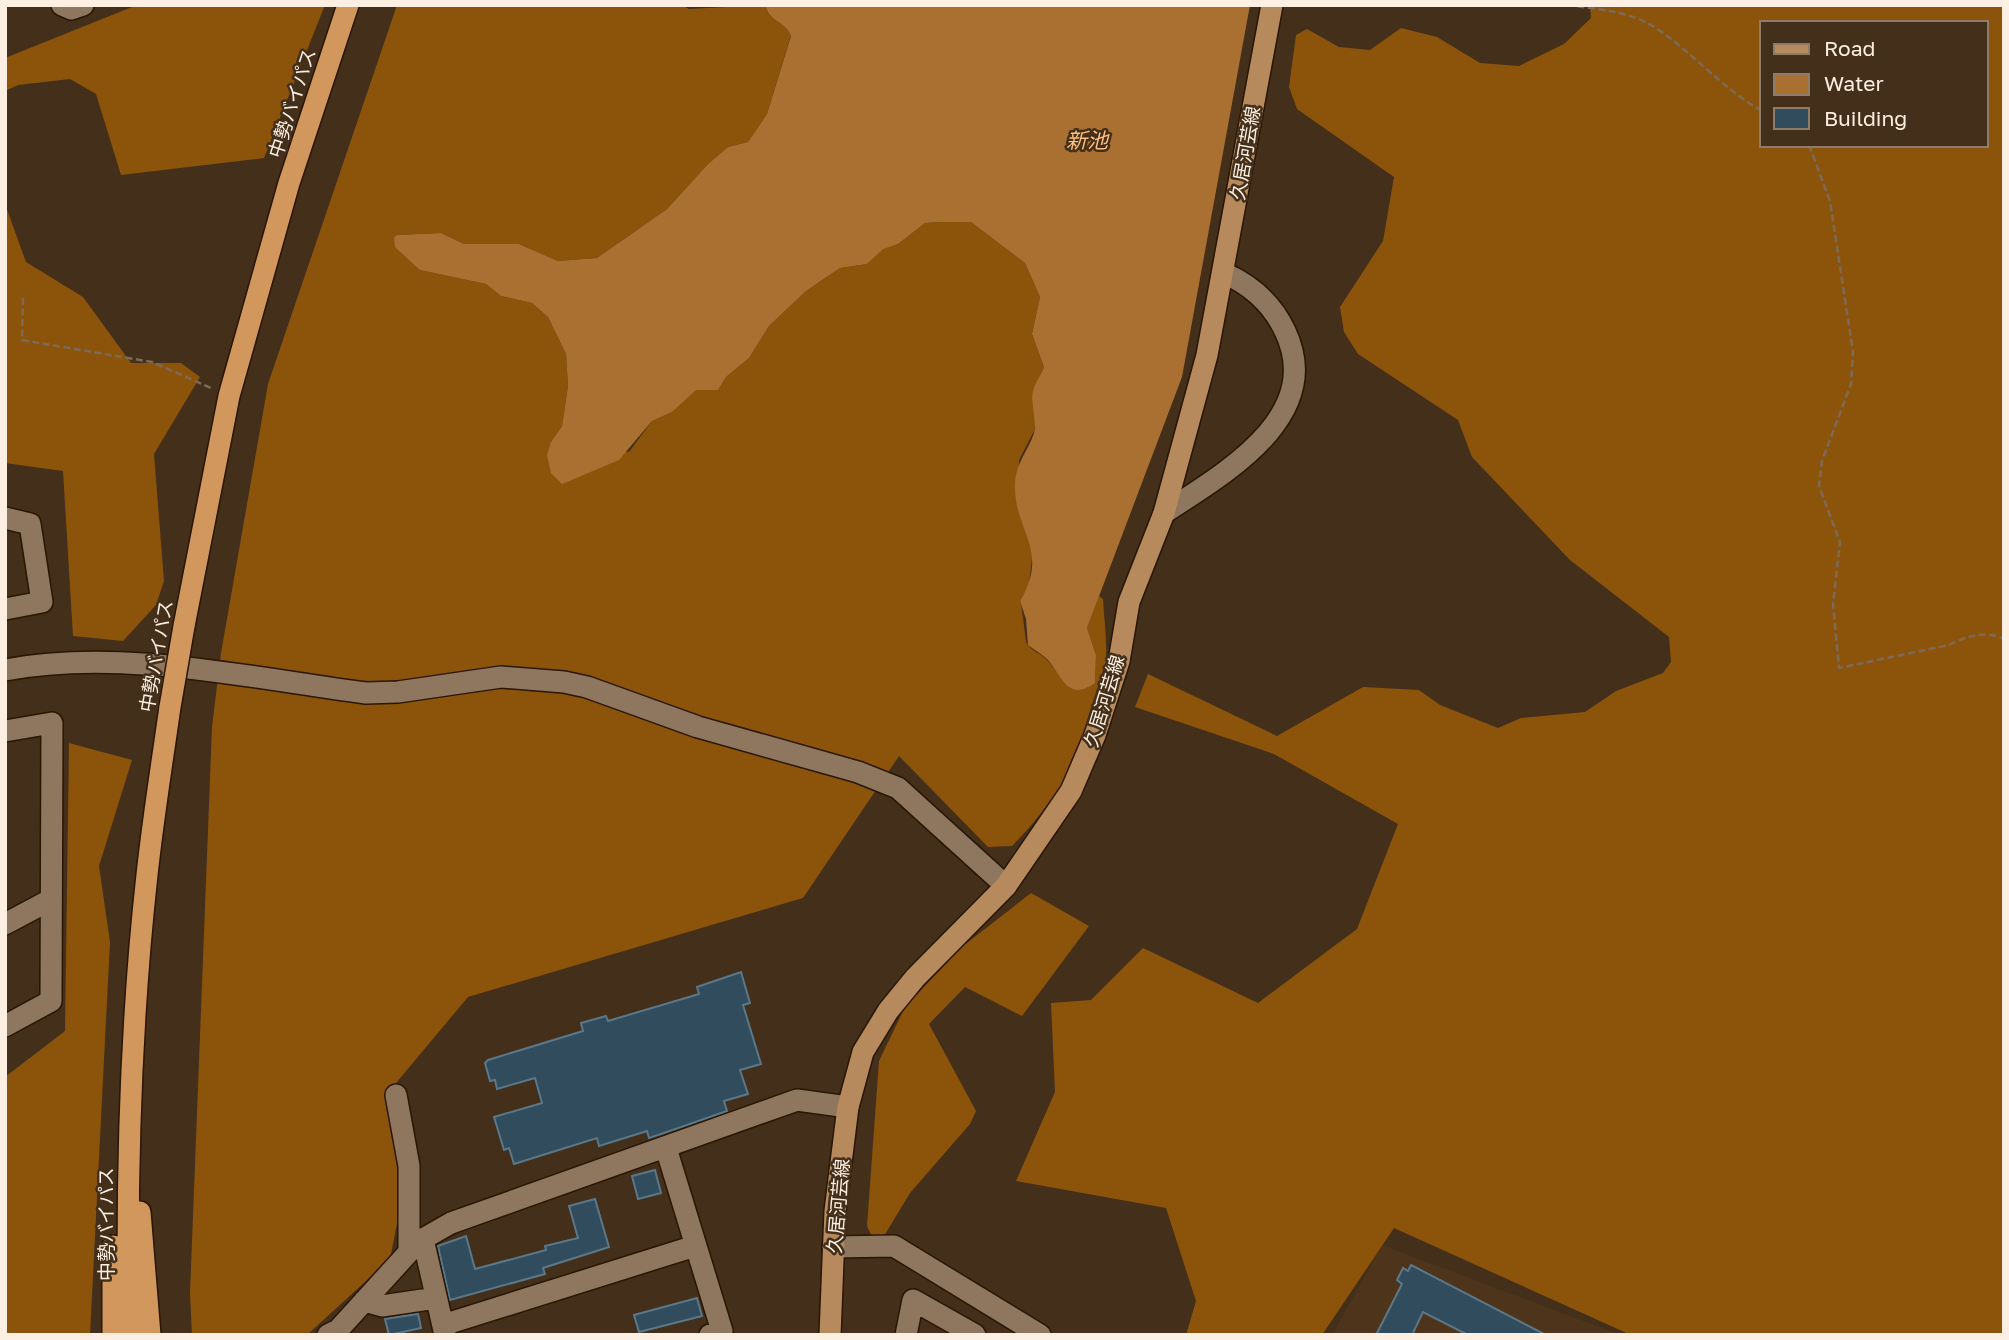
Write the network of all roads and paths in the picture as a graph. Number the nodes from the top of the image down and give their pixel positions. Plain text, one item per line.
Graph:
1 (62, 5) edge
2 (83, 5) edge
3 (348, 5) edge
4 (1272, 5) edge
5 (1567, 5) edge
6 (1760, 110) edge
7 (1810, 147) edge
8 (1224, 272) junction
9 (23, 298) dead end
10 (229, 396) junction
11 (1164, 513) junction
12 (5, 518) edge
13 (5, 609) edge
14 (2004, 639) edge
15 (5, 670) edge
16 (5, 731) edge
17 (1006, 886) junction
18 (50, 900) junction
19 (7, 918) edge
20 (5, 1026) edge
21 (396, 1095) dead end
22 (848, 1107) junction
23 (666, 1149) junction
24 (129, 1150) junction
25 (695, 1245) junction
26 (416, 1246) junction
27 (833, 1247) junction
28 (436, 1298) junction
29 (364, 1301) junction
30 (444, 1330) edge
31 (332, 1334) edge
32 (113, 1335) edge
33 (129, 1335) edge
34 (150, 1335) edge
35 (710, 1335) edge
36 (830, 1335) edge
37 (906, 1335) edge
38 (975, 1335) edge
39 (1040, 1335) edge

1 - 2 street
3 - 10 highway, 中勢バイパス
4 - 8 main road, 久居河芸線
5 - 6 path
7 - 14 path
8 - 11 main road, 久居河芸線
8 - 11 street
9 - 10 path
10 - 24 highway, 中勢バイパス, bridge
11 - 17 main road, 久居河芸線
12 - 13 street
15 - 17 street
16 - 18 street
17 - 22 main road, 久居河芸線
18 - 19 street
18 - 20 street
21 - 26 street
22 - 23 street
22 - 27 main road, 久居河芸線
23 - 25 street
23 - 26 street
24 - 32 highway
24 - 33 highway, 中勢バイパス
24 - 34 highway
25 - 30 street
25 - 35 street
26 - 28 street
26 - 29 street
27 - 36 main road, 久居河芸線
27 - 39 street
28 - 29 street
28 - 30 street
29 - 31 street
37 - 38 street

